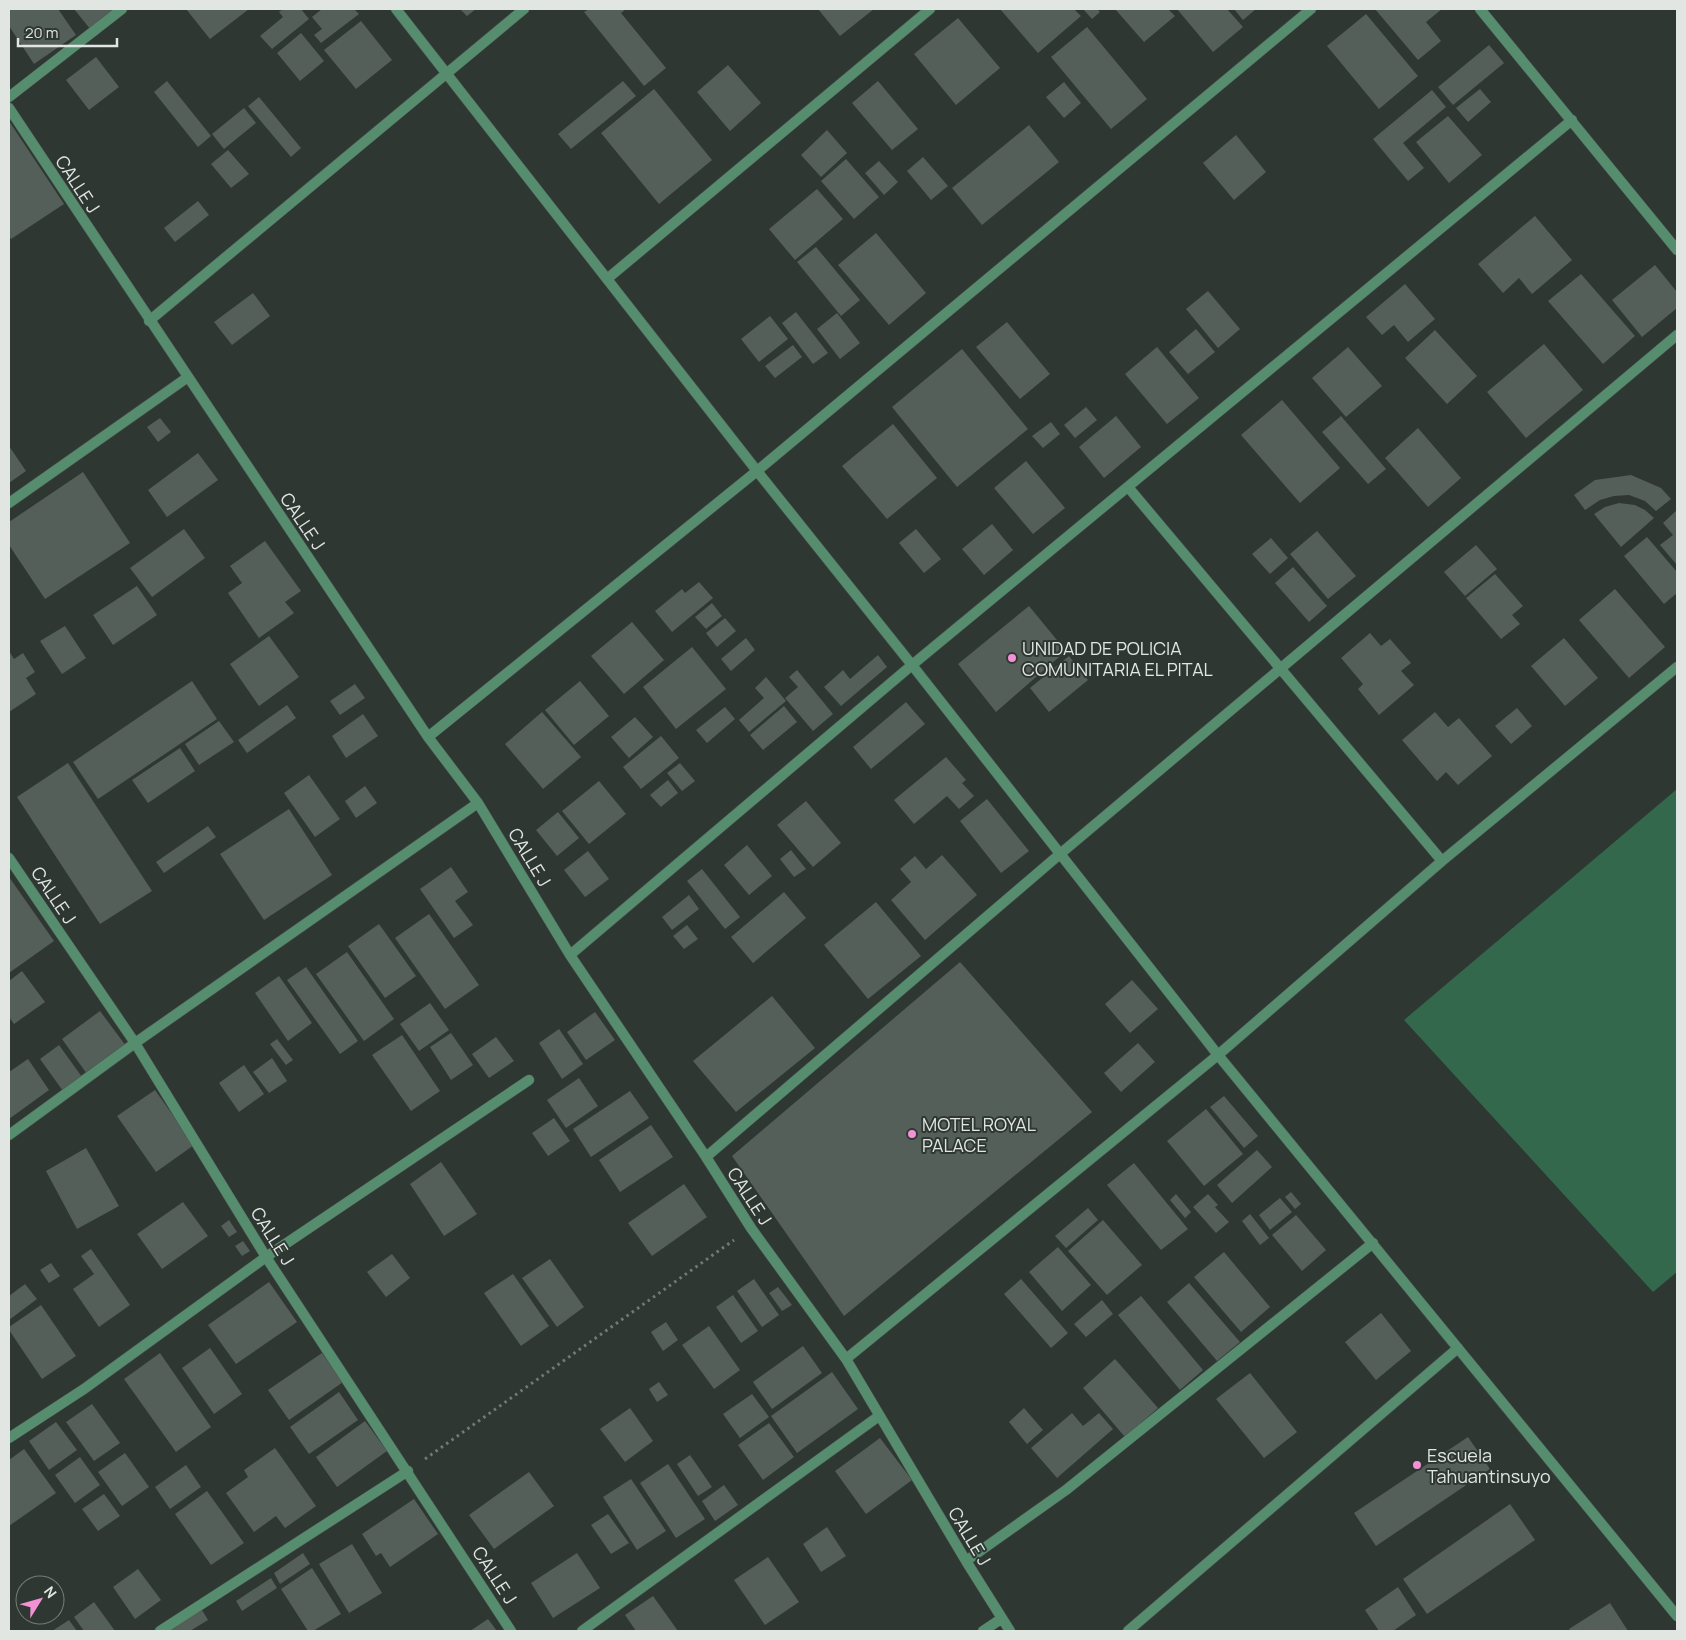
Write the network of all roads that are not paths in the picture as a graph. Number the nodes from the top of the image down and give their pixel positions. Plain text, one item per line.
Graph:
1 (122, 9) edge
2 (396, 9) edge
3 (524, 9) edge
4 (930, 9) edge
5 (1311, 9) edge
6 (1480, 9) edge
7 (445, 75) junction
8 (9, 97) edge
9 (9, 108) edge
10 (1572, 120) junction
11 (1677, 250) edge
12 (607, 279) junction
13 (149, 321) junction
14 (1677, 335) edge
15 (188, 377) junction
16 (757, 472) junction
17 (1128, 487) junction
18 (9, 503) edge
19 (912, 665) junction
20 (1677, 667) edge
21 (1281, 668) junction
22 (428, 737) junction
23 (478, 803) junction
24 (1060, 854) junction
25 (9, 858) edge
26 (1442, 861) junction
27 (570, 955) junction
28 (135, 1043) junction
29 (1218, 1055) junction
30 (529, 1080) dead end
31 (9, 1135) edge
32 (706, 1157) junction
33 (1373, 1243) junction
34 (266, 1256) junction
35 (1458, 1348) junction
36 (846, 1358) junction
37 (879, 1416) junction
38 (9, 1438) edge
39 (408, 1471) junction
40 (966, 1561) junction
41 (1677, 1616) edge
42 (1001, 1619) junction
43 (160, 1631) edge
44 (511, 1631) edge
45 (582, 1631) edge
46 (983, 1631) edge
47 (1010, 1631) edge
48 (1128, 1631) edge

1 - 8 street
2 - 7 street
3 - 7 street
4 - 12 street
5 - 16 street
6 - 10 street
7 - 12 street
7 - 13 street
9 - 13 street, CALLE J
10 - 11 street
10 - 17 street
12 - 16 street
13 - 15 street, CALLE J
14 - 21 street
15 - 18 street
15 - 22 street, CALLE J
16 - 19 street
16 - 22 street
17 - 19 street
17 - 21 street
19 - 24 street
19 - 27 street
20 - 26 street
21 - 24 street
21 - 26 street
22 - 23 street, CALLE J
23 - 27 street, CALLE J
23 - 28 street
24 - 29 street
24 - 32 street
25 - 28 street, CALLE J
26 - 29 street
27 - 32 street, CALLE J
28 - 31 street
28 - 34 street, CALLE J
29 - 33 street
29 - 36 street
30 - 34 street
32 - 36 street, CALLE J
33 - 35 street
33 - 40 street
34 - 38 street
34 - 39 street, CALLE J
35 - 41 street
35 - 48 street
36 - 37 street, CALLE J
37 - 40 street, CALLE J
37 - 45 street
39 - 43 street
39 - 44 street, CALLE J
40 - 42 street, CALLE J
42 - 46 street
42 - 47 street, CALLE J

